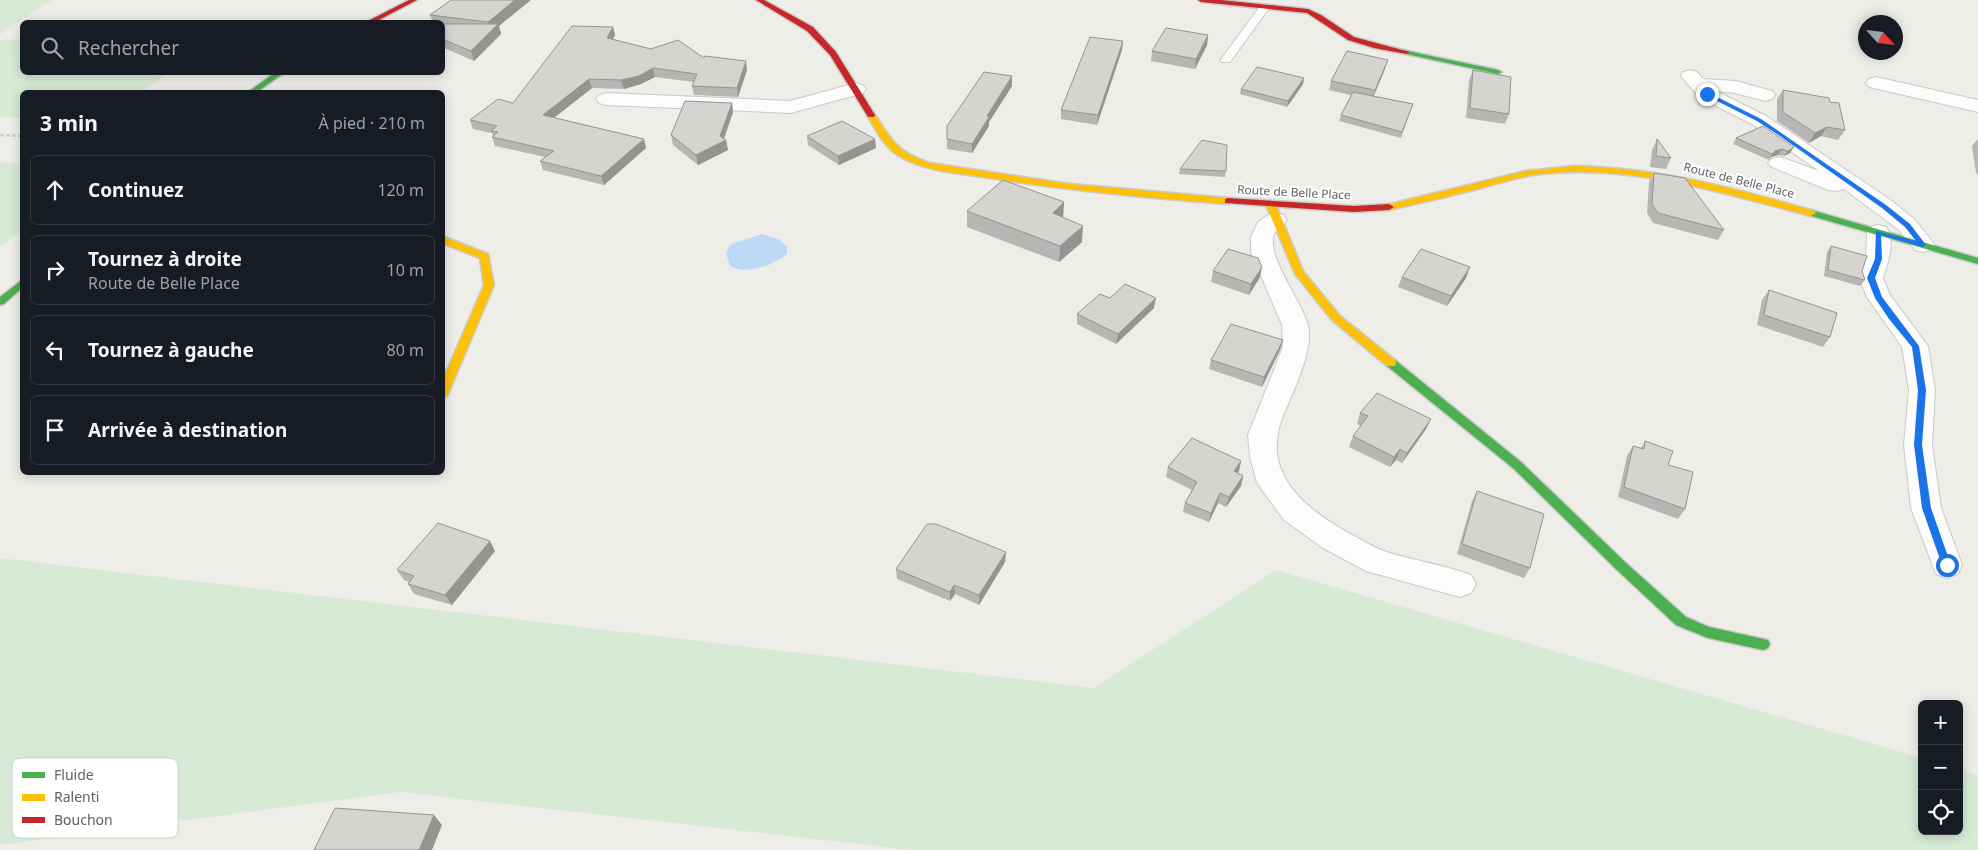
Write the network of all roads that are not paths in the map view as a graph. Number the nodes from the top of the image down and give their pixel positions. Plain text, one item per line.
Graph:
1 (414, 0) edge
2 (758, 0) edge
3 (1201, 0) edge
4 (1227, 1) edge
5 (1265, 7) junction
6 (374, 20) edge
7 (1226, 60) dead end
8 (1498, 72) dead end
9 (278, 75) edge
10 (1876, 84) dead end
11 (856, 89) junction
12 (255, 90) edge
13 (1765, 94) dead end
14 (606, 99) dead end
15 (1978, 106) edge
16 (1779, 163) dead end
17 (1866, 194) junction
18 (1273, 212) junction
19 (1878, 232) junction
20 (445, 241) edge
21 (1922, 245) junction
22 (1978, 261) edge
23 (20, 285) edge
24 (0, 302) edge
25 (445, 389) edge
26 (1947, 565) dead end
27 (1460, 584) dead end
28 (1763, 644) dead end

1 - 6 street
2 - 11 street, Route de Belle Place
3 - 4 street
4 - 5 street
5 - 7 lane
5 - 8 street
9 - 12 street
10 - 15 street
11 - 14 street
11 - 18 street, Route de Belle Place
13 - 17 street
16 - 17 street
17 - 21 street
18 - 19 street, Route de Belle Place
18 - 27 street
18 - 28 street
19 - 21 street, Route de Belle Place
19 - 26 street
20 - 25 street
21 - 22 street, Route de Belle Place
23 - 24 street

